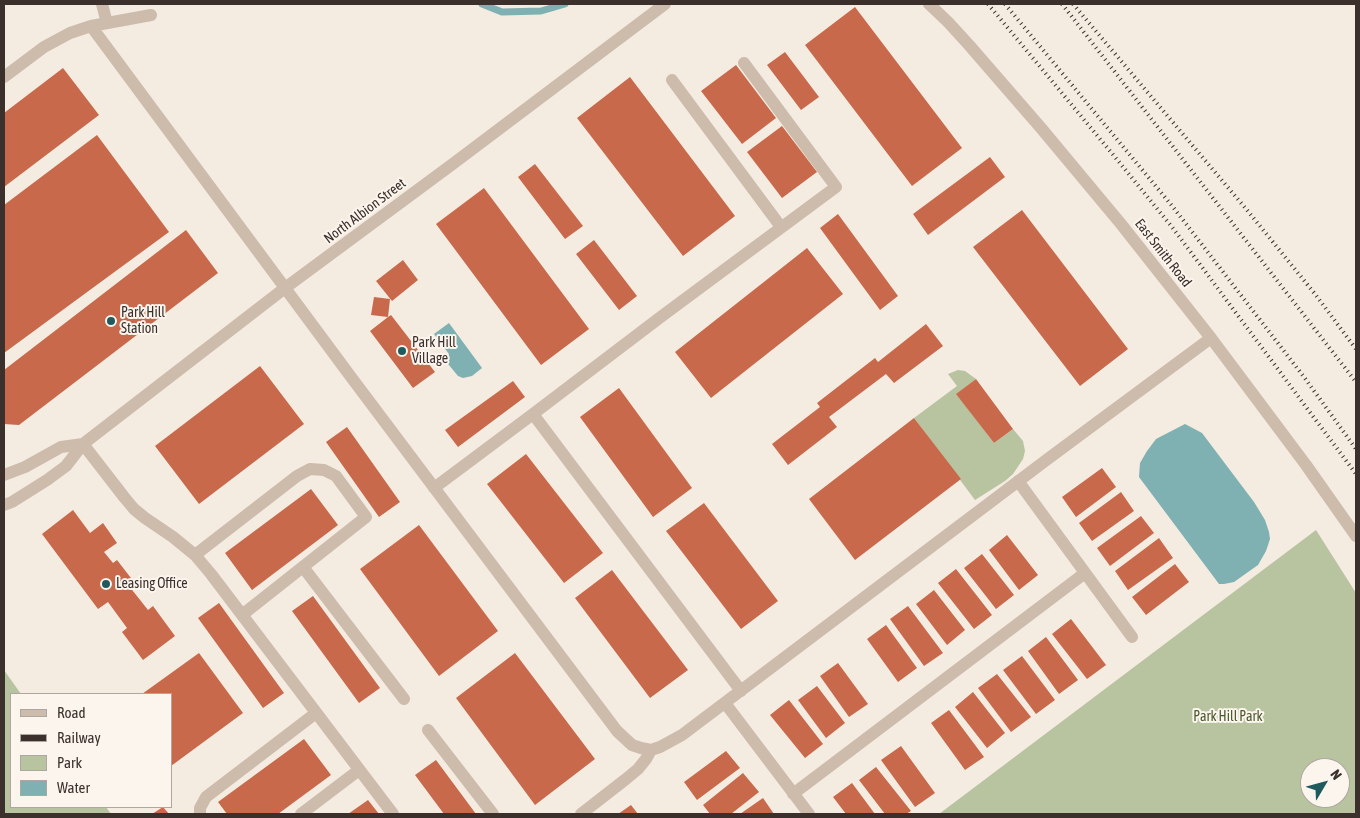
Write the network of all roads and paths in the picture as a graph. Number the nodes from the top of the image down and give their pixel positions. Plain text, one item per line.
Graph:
1 (102, 4) edge
2 (665, 4) edge
3 (928, 4) edge
4 (151, 15) dead end
5 (107, 23) junction
6 (91, 26) junction
7 (744, 63) dead end
8 (4, 78) edge
9 (672, 80) dead end
10 (781, 227) junction
11 (285, 288) junction
12 (1211, 338) junction
13 (533, 414) junction
14 (82, 444) junction
15 (4, 475) edge
16 (1018, 482) junction
17 (434, 488) junction
18 (4, 504) edge
19 (1356, 536) edge
20 (195, 555) junction
21 (304, 567) junction
22 (1085, 573) junction
23 (242, 615) junction
24 (1132, 636) dead end
25 (741, 691) junction
26 (404, 699) dead end
27 (725, 703) junction
28 (316, 713) junction
29 (428, 730) dead end
30 (651, 750) junction
31 (359, 770) junction
32 (793, 794) junction
33 (200, 814) edge
34 (301, 814) edge
35 (393, 814) edge
36 (493, 814) edge
37 (583, 814) edge
38 (809, 814) edge

1 - 5 street
2 - 11 street, North Albion Street
3 - 12 street, East Smith Road
4 - 5 street
5 - 6 street
6 - 8 street
6 - 11 street
7 - 10 street
9 - 10 street
10 - 13 street
11 - 14 street, North Albion Street
11 - 17 street
12 - 16 street
12 - 19 street, East Smith Road
13 - 17 street
13 - 25 street
14 - 15 street
14 - 18 street
14 - 20 street
16 - 22 street
16 - 25 street
17 - 30 street
20 - 21 street
20 - 23 street
21 - 23 street
21 - 26 street
22 - 24 street
22 - 32 street
23 - 28 street
25 - 27 street
27 - 30 street
27 - 32 street
28 - 31 street
28 - 33 street
29 - 36 street
30 - 37 street
31 - 34 street
31 - 35 street
32 - 38 street

